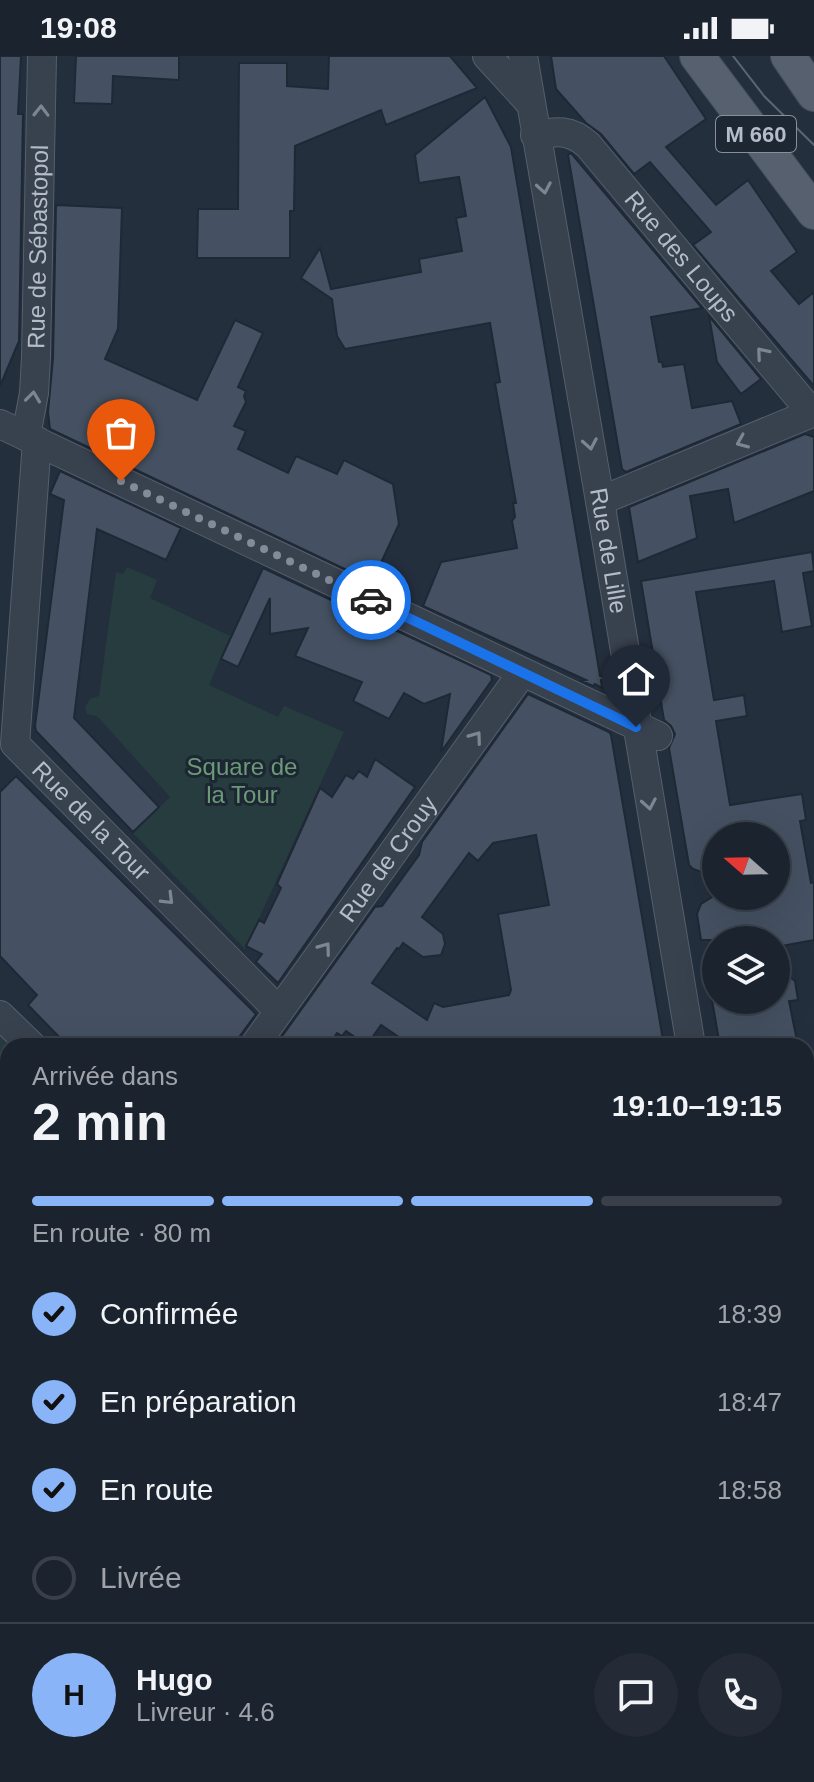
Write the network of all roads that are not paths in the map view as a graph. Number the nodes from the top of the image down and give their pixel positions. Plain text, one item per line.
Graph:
1 (42, 56) edge
2 (487, 56) edge
3 (523, 56) edge
4 (697, 56) edge
5 (788, 56) edge
6 (814, 94) edge
7 (530, 103) junction
8 (535, 135) junction
9 (814, 212) edge
10 (813, 412) edge
11 (0, 424) edge
12 (32, 438) junction
13 (600, 501) junction
14 (522, 673) junction
15 (647, 731) junction
16 (8, 732) edge
17 (279, 1011) junction
18 (0, 1015) edge
19 (24, 1038) edge
20 (260, 1038) edge
21 (690, 1038) edge

12 -> 1 street, Rue de Sébastopol
2 - 7 street
3 - 7 street, Rue de Lille
4 - 9 main road, M 660
5 - 6 main road, M 660
7 - 8 street, Rue de Lille
10 -> 8 street, Rue des Loups
8 -> 13 street, Rue de Lille
10 -> 13 street
11 - 12 street
12 - 14 street
12 - 16 street, Rue de la Tour
13 - 15 street, Rue de Lille
14 - 15 street
17 -> 14 street, Rue de Crouy
15 -> 21 street, Rue de Lille
16 -> 17 street, Rue de la Tour
17 - 20 street, Rue de Crouy
18 - 19 street

